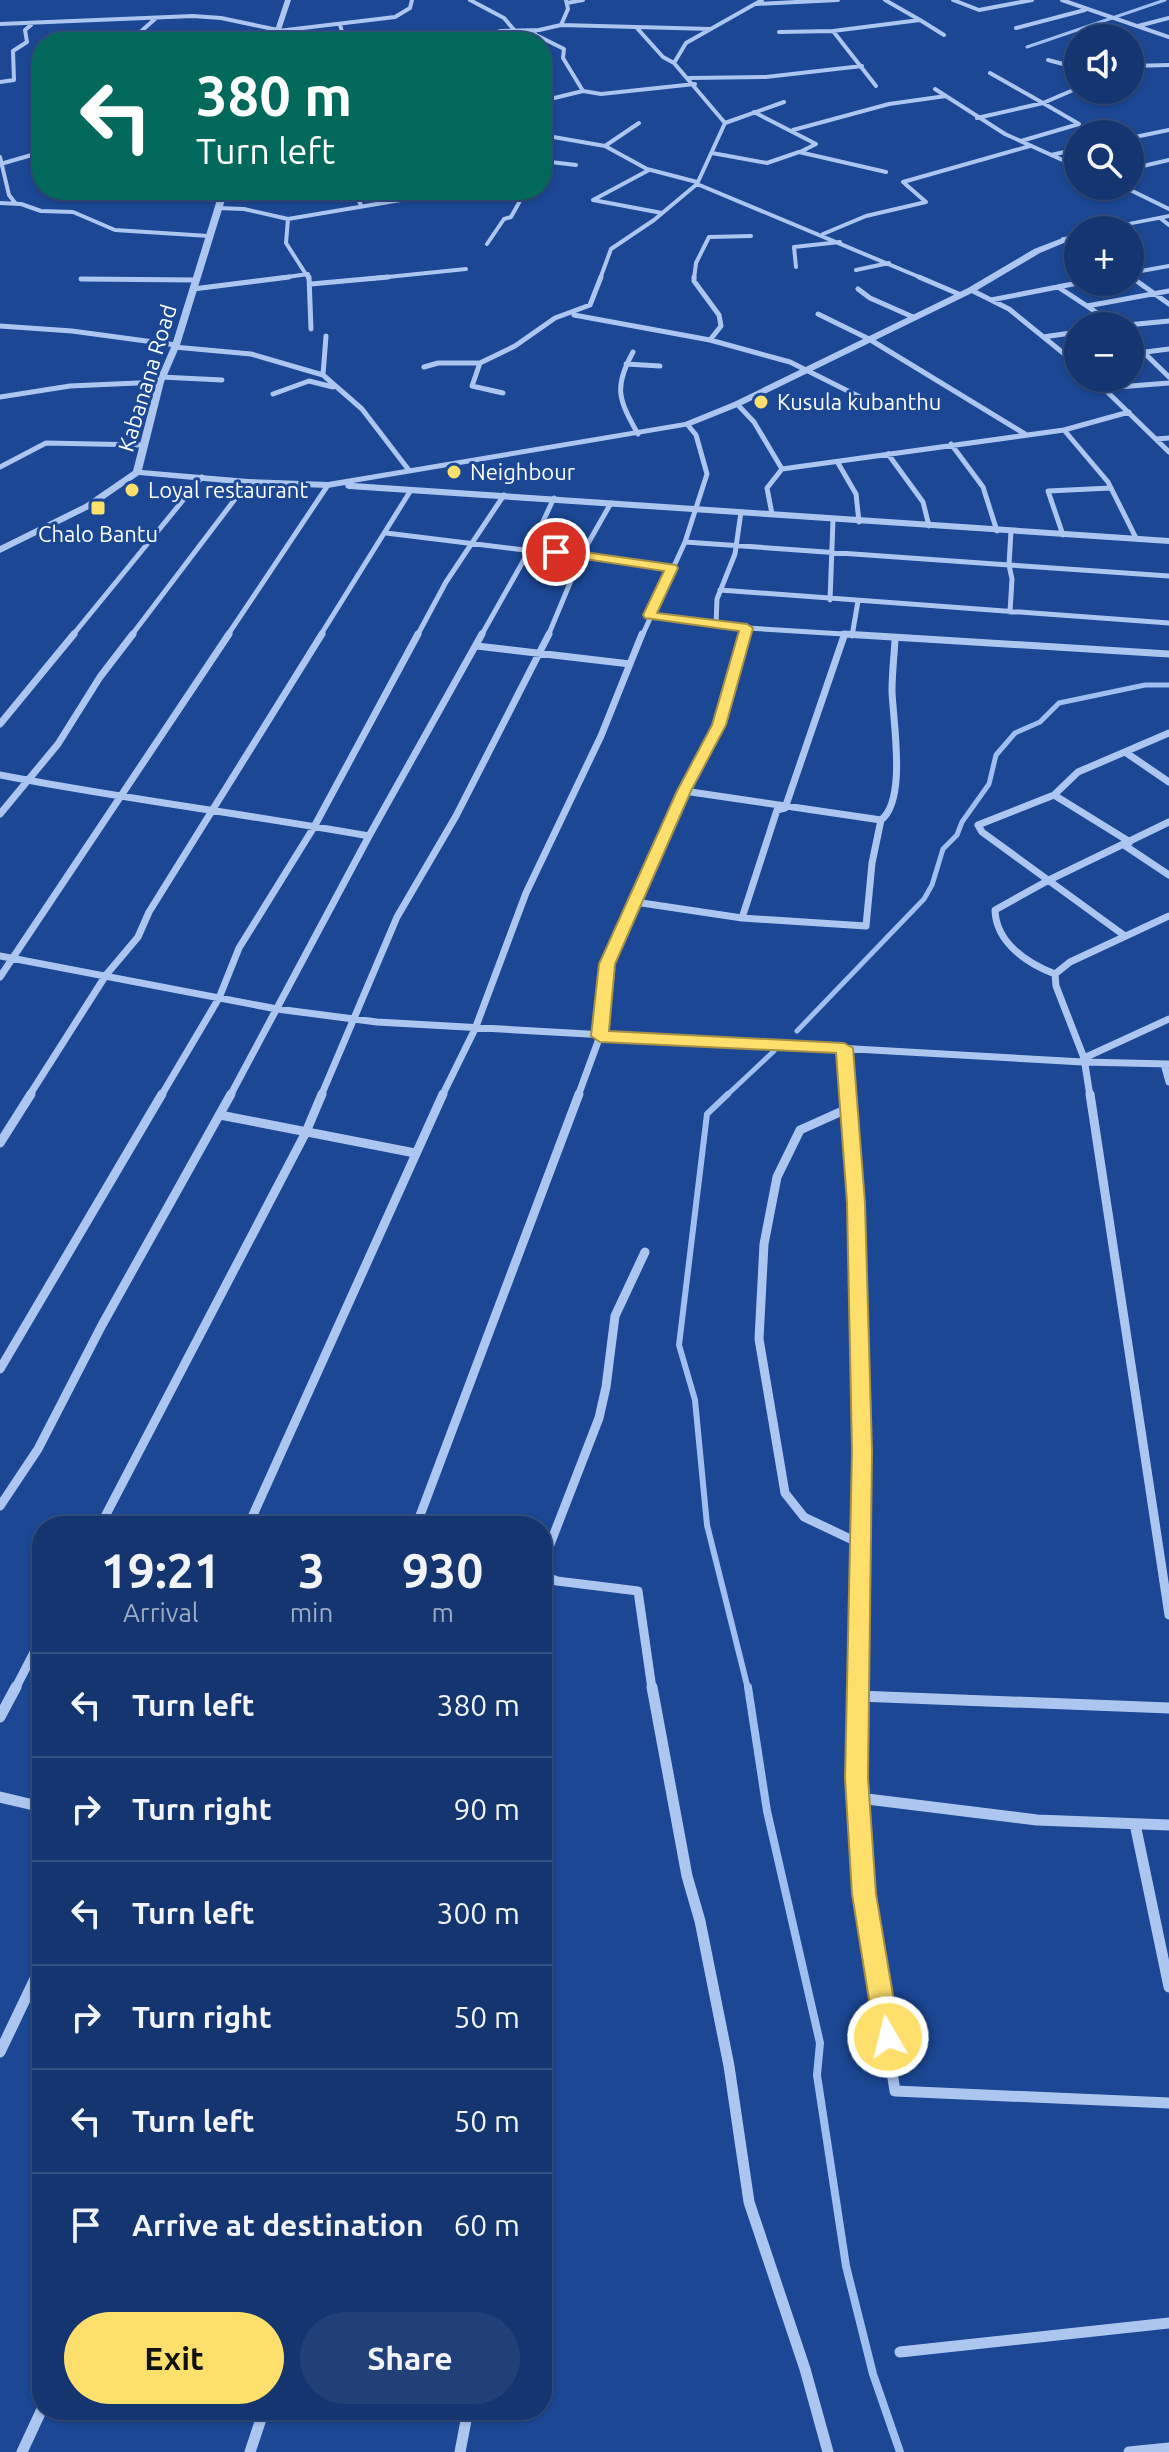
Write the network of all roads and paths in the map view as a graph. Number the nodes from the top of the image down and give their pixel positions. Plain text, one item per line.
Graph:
1 (288, 0) edge
2 (412, 0) edge
3 (470, 0) edge
4 (583, 0) edge
5 (762, 0) edge
6 (838, 0) edge
7 (885, 0) edge
8 (953, 0) edge
9 (1032, 0) edge
10 (1062, 0) edge
11 (566, 2) edge
12 (756, 4) junction
13 (1085, 9) junction
14 (155, 18) junction
15 (1169, 18) edge
16 (920, 20) junction
17 (0, 24) edge
18 (1131, 24) edge
19 (1144, 24) edge
20 (31, 25) junction
21 (340, 25) junction
22 (561, 25) junction
23 (636, 27) junction
24 (1016, 28) dead end
25 (1144, 28) edge
26 (712, 29) junction
27 (278, 31) junction
28 (515, 31) junction
29 (833, 31) junction
30 (140, 32) edge
31 (342, 32) edge
32 (510, 32) edge
33 (536, 32) joint
34 (779, 32) dead end
35 (1169, 34) edge
36 (944, 35) dead end
37 (552, 42) edge
38 (1048, 60) dead end
39 (674, 63) junction
40 (1064, 64) edge
41 (1169, 65) edge
42 (862, 66) junction
43 (1144, 66) edge
44 (990, 73) dead end
45 (689, 78) junction
46 (0, 82) edge
47 (695, 84) junction
48 (876, 86) dead end
49 (935, 89) dead end
50 (583, 91) junction
51 (1064, 94) edge
52 (946, 96) junction
53 (552, 100) edge
54 (784, 102) dead end
55 (1043, 103) junction
56 (754, 112) junction
57 (977, 118) junction
58 (639, 123) dead end
59 (725, 123) junction
60 (793, 130) junction
61 (1169, 130) edge
62 (1144, 135) edge
63 (552, 137) edge
64 (1021, 141) junction
65 (605, 146) junction
66 (1030, 146) junction
67 (799, 152) junction
68 (1064, 152) edge
69 (712, 153) junction
70 (32, 155) edge
71 (1050, 155) junction
72 (0, 157) edge
73 (1169, 160) edge
74 (1064, 161) edge
75 (552, 162) edge
76 (4, 163) junction
77 (576, 165) dead end
78 (1144, 166) edge
79 (649, 170) junction
80 (3, 171) edge
81 (886, 172) dead end
82 (697, 183) junction
83 (1144, 197) edge
84 (220, 200) edge
85 (358, 200) edge
86 (394, 200) edge
87 (520, 200) edge
88 (0, 203) edge
89 (16, 204) junction
90 (361, 205) junction
91 (217, 208) junction
92 (1169, 209) edge
93 (662, 213) junction
94 (1164, 217) edge
95 (288, 219) junction
96 (1144, 221) edge
97 (1169, 225) edge
98 (823, 234) junction
99 (209, 236) junction
100 (751, 236) dead end
101 (1063, 239) edge
102 (841, 242) junction
103 (487, 244) dead end
104 (890, 263) junction
105 (1169, 266) edge
106 (796, 267) dead end
107 (466, 269) dead end
108 (856, 270) dead end
109 (1144, 272) edge
110 (308, 274) junction
111 (81, 279) dead end
112 (194, 284) junction
113 (311, 284) junction
114 (1144, 284) edge
115 (1064, 286) edge
116 (1058, 287) junction
117 (858, 289) dead end
118 (971, 290) junction
119 (1169, 291) edge
120 (1157, 293) junction
121 (961, 295) junction
122 (991, 300) junction
123 (1169, 304) edge
124 (1087, 306) junction
125 (1096, 312) edge
126 (569, 314) junction
127 (818, 314) dead end
128 (913, 317) junction
129 (1169, 321) edge
130 (1144, 323) edge
131 (0, 326) edge
132 (311, 329) dead end
133 (1064, 334) edge
134 (326, 336) dead end
135 (1043, 337) junction
136 (869, 339) junction
137 (710, 340) junction
138 (175, 346) junction
139 (1169, 349) edge
140 (633, 352) dead end
141 (1144, 352) edge
142 (1064, 353) edge
143 (1144, 353) edge
144 (480, 363) junction
145 (626, 364) junction
146 (660, 366) dead end
147 (424, 367) dead end
148 (809, 368) junction
149 (323, 375) junction
150 (161, 380) junction
151 (222, 380) dead end
152 (1169, 380) edge
153 (1144, 383) edge
154 (333, 387) junction
155 (1109, 392) edge
156 (503, 393) dead end
157 (273, 394) dead end
158 (0, 397) edge
159 (864, 399) dead end
160 (737, 404) junction
161 (1129, 412) junction
162 (687, 424) junction
163 (1064, 430) junction
164 (638, 434) junction
165 (1025, 435) junction
166 (1169, 438) edge
167 (1156, 439) junction
168 (951, 444) junction
169 (143, 445) junction
170 (1169, 452) edge
171 (888, 454) junction
172 (838, 463) junction
173 (0, 467) edge
174 (408, 469) junction
175 (782, 469) junction
176 (137, 472) junction
177 (202, 477) junction
178 (248, 482) junction
179 (328, 485) junction
180 (1111, 488) junction
181 (411, 490) junction
182 (504, 495) junction
183 (554, 498) junction
184 (611, 503) junction
185 (696, 509) junction
186 (741, 512) junction
187 (772, 514) junction
188 (833, 520) junction
189 (859, 522) junction
190 (929, 526) junction
191 (997, 531) junction
192 (1011, 531) junction
193 (386, 533) junction
194 (1063, 535) junction
195 (1136, 538) junction
196 (1169, 541) edge
197 (685, 542) junction
198 (472, 545) junction
199 (736, 548) junction
200 (530, 549) junction
201 (0, 550) edge
202 (582, 554) junction
203 (833, 554) junction
204 (1009, 565) junction
205 (672, 568) junction
206 (1169, 576) edge
207 (720, 590) junction
208 (830, 600) junction
209 (858, 601) junction
210 (1010, 612) junction
211 (650, 615) junction
212 (1169, 623) edge
213 (716, 624) junction
214 (747, 628) junction
215 (848, 636) junction
216 (895, 640) junction
217 (477, 646) junction
218 (541, 653) junction
219 (1169, 654) edge
220 (630, 664) junction
221 (0, 724) edge
222 (1169, 733) edge
223 (1125, 752) junction
224 (0, 775) edge
225 (25, 781) junction
226 (1169, 782) edge
227 (684, 791) junction
228 (1054, 795) junction
229 (118, 798) junction
230 (785, 808) junction
231 (215, 809) junction
232 (0, 814) edge
233 (881, 820) junction
234 (1169, 822) edge
235 (314, 827) junction
236 (369, 836) junction
237 (1127, 843) junction
238 (1169, 875) edge
239 (1049, 880) junction
240 (635, 902) junction
241 (1169, 916) edge
242 (742, 918) junction
243 (1125, 936) junction
244 (0, 956) edge
245 (13, 959) junction
246 (1055, 974) junction
247 (106, 975) junction
248 (0, 977) edge
249 (219, 998) junction
250 (277, 1009) junction
251 (354, 1019) junction
252 (1169, 1019) edge
253 (475, 1029) junction
254 (600, 1036) junction
255 (844, 1048) junction
256 (1083, 1060) junction
257 (1167, 1064) edge
258 (1169, 1082) edge
259 (849, 1108) junction
260 (220, 1115) junction
261 (306, 1132) junction
262 (0, 1143) edge
263 (415, 1153) junction
264 (645, 1252) dead end
265 (0, 1369) edge
266 (3, 1496) edge
267 (0, 1506) edge
268 (105, 1516) edge
269 (252, 1516) edge
270 (420, 1516) edge
271 (861, 1544) junction
272 (552, 1546) edge
273 (552, 1579) edge
274 (1168, 1591) edge
275 (1169, 1615) edge
276 (32, 1656) edge
277 (858, 1696) junction
278 (1169, 1708) edge
279 (0, 1717) edge
280 (0, 1797) edge
281 (859, 1798) junction
282 (32, 1805) edge
283 (1135, 1824) junction
284 (1169, 1825) edge
285 (1163, 1928) edge
286 (32, 1985) edge
287 (1169, 1987) edge
288 (0, 2052) edge
289 (1169, 2103) edge
290 (1169, 2323) edge
291 (900, 2352) dead end
292 (37, 2420) edge
293 (261, 2420) edge
294 (466, 2420) edge
295 (1169, 2448) edge
296 (22, 2452) edge
297 (250, 2452) edge
298 (460, 2452) edge
299 (828, 2452) edge
300 (1129, 2452) edge

1 - 27 street
2 - 21 street
3 - 28 street
4 - 11 street
5 - 12 street
6 - 12 street
7 - 16 street
8 - 9 street
10 - 13 street
11 - 22 street
12 - 26 street
13 - 18 street
13 - 24 street
14 - 20 street
14 - 27 street
14 - 30 street
15 - 19 street
16 - 29 street
16 - 36 street
17 - 20 street
20 - 46 street
21 - 27 street
21 - 31 street
22 - 23 street
22 - 33 street
23 - 26 street
23 - 39 street
25 - 35 street
26 - 39 street
28 - 32 street
28 - 33 street
29 - 34 street
29 - 42 street
37 - 50 street
38 - 40 street
39 - 45 street
41 - 43 street
42 - 45 street
42 - 48 street
44 - 55 street
45 - 47 street
47 - 50 street
47 - 59 street
49 - 52 street
50 - 53 street
51 - 55 street
52 - 57 street
52 - 60 street
54 - 56 street
55 - 57 street
55 - 64 street
56 - 59 street
56 - 60 street
57 - 64 street
58 - 65 street
59 - 69 street
60 - 67 street
61 - 62 street
63 - 65 street
64 - 66 street
65 - 79 street
66 - 71 street
66 - 98 street
67 - 69 street
67 - 81 street
68 - 71 street
69 - 82 street
70 - 76 street
71 - 74 street
72 - 76 street
73 - 78 street
75 - 77 street
76 - 80 street
79 - 82 street
79 - 93 street
80 - 89 street
82 - 93 street
82 - 98 street
83 - 92 street
84 - 91 street, Kabanana Road
85 - 90 street
86 - 90 street
87 - 103 street
88 - 89 street
89 - 99 street
90 - 95 street
91 - 95 street
91 - 99 street, Kabanana Road
93 - 126 street
94 - 96 street
94 - 97 street
95 - 110 street
98 - 102 street
99 - 112 street, Kabanana Road
100 - 137 street
101 - 118 street
102 - 104 street
102 - 106 street
104 - 108 street
104 - 121 street
105 - 109 street
107 - 113 street
110 - 112 street
110 - 113 street
111 - 112 street
112 - 138 street, Kabanana Road
113 - 132 street
114 - 120 street
115 - 116 street
116 - 122 street
116 - 124 street
117 - 128 street
118 - 121 street
118 - 122 street
119 - 120 street
120 - 123 street
120 - 124 street
121 - 128 street
122 - 135 street
124 - 125 street
126 - 137 street
126 - 144 street
127 - 136 street
128 - 136 street
129 - 130 street
131 - 138 street
133 - 135 street
134 - 149 street
135 - 142 street
136 - 148 street
136 - 165 street
137 - 148 street
138 - 149 street
138 - 150 street, Kabanana Road
139 - 141 street
140 - 145 street
143 - 152 street
144 - 147 street
144 - 156 street
145 - 146 street
145 - 164 street
148 - 159 street
148 - 160 street
149 - 154 street
150 - 151 street
150 - 158 street
150 - 169 street, Kabanana Road
152 - 153 street
154 - 157 street
154 - 174 street
155 - 161 street
160 - 162 street
160 - 175 street
161 - 163 street
161 - 167 street
162 - 164 street
162 - 185 street
163 - 165 street
163 - 180 street
164 - 174 street
165 - 168 street
166 - 167 street
167 - 170 street
168 - 171 street
168 - 191 street
169 - 173 street
169 - 176 street, Kabanana Road
171 - 172 street
171 - 190 street
172 - 175 street
172 - 189 street
174 - 179 street
175 - 187 street
176 - 177 street
176 - 201 street, Kabanana Road
177 - 178 street
177 - 221 street
178 - 179 street
178 - 225 street
179 - 181 street
179 - 229 street
180 - 194 street
180 - 195 street
181 - 182 street
181 - 193 street
182 - 183 street
182 - 198 street
183 - 184 street
183 - 200 street
184 - 185 street
184 - 202 street
185 - 186 street
185 - 197 street
186 - 187 street
186 - 199 street
187 - 188 street
188 - 189 street
188 - 203 street
189 - 190 street
190 - 191 street
191 - 192 street
192 - 194 street
192 - 204 street
193 - 198 street
193 - 231 street
194 - 195 street
195 - 196 street
197 - 199 street
197 - 205 street
198 - 200 street
198 - 235 street
199 - 203 street
199 - 207 street
200 - 202 street
200 - 217 street
202 - 205 street
202 - 218 street
203 - 204 street
203 - 208 street
204 - 206 street
204 - 210 street
205 - 211 street
207 - 208 street
207 - 213 street
208 - 209 street
209 - 210 street
209 - 215 street
210 - 212 street
211 - 213 street
211 - 220 street
213 - 214 street
214 - 215 street
214 - 227 street
215 - 216 street
215 - 230 street
216 - 219 street
216 - 233 street
217 - 218 street
217 - 236 street
218 - 220 street
218 - 251 street
220 - 253 street
222 - 223 street
223 - 226 street
223 - 228 street
224 - 225 street
225 - 229 street
225 - 232 street
227 - 230 street
227 - 240 street
228 - 237 street
228 - 239 street
229 - 231 street
229 - 245 street
230 - 233 street
230 - 242 street
231 - 235 street
231 - 247 street
233 - 242 street
234 - 237 street
235 - 236 street
235 - 249 street
236 - 250 street
237 - 238 street
237 - 239 street
239 - 243 street
239 - 246 street
240 - 242 street
240 - 254 street
241 - 243 street
243 - 246 street
244 - 245 street
245 - 247 street
245 - 248 street
246 - 256 street
247 - 249 street
247 - 262 street
249 - 250 street
249 - 265 street
250 - 251 street
250 - 260 street
251 - 253 street
251 - 261 street
252 - 256 street
253 - 254 street
253 - 263 street
254 - 255 street
254 - 270 street
255 - 256 street
255 - 259 street
256 - 257 street
256 - 274 street
257 - 258 street
259 - 271 street
259 - 271 street
260 - 261 street
260 - 266 street
261 - 263 street
261 - 268 street
263 - 269 street
264 - 272 street
266 - 267 street
271 - 277 street
273 - 299 street
274 - 275 street
276 - 279 street
277 - 278 street
277 - 281 street
280 - 282 street
281 - 283 street
281 - 289 street
283 - 284 street
283 - 285 street
285 - 287 street
286 - 288 street
290 - 291 street
292 - 296 street
293 - 297 street
294 - 298 street
295 - 300 street

